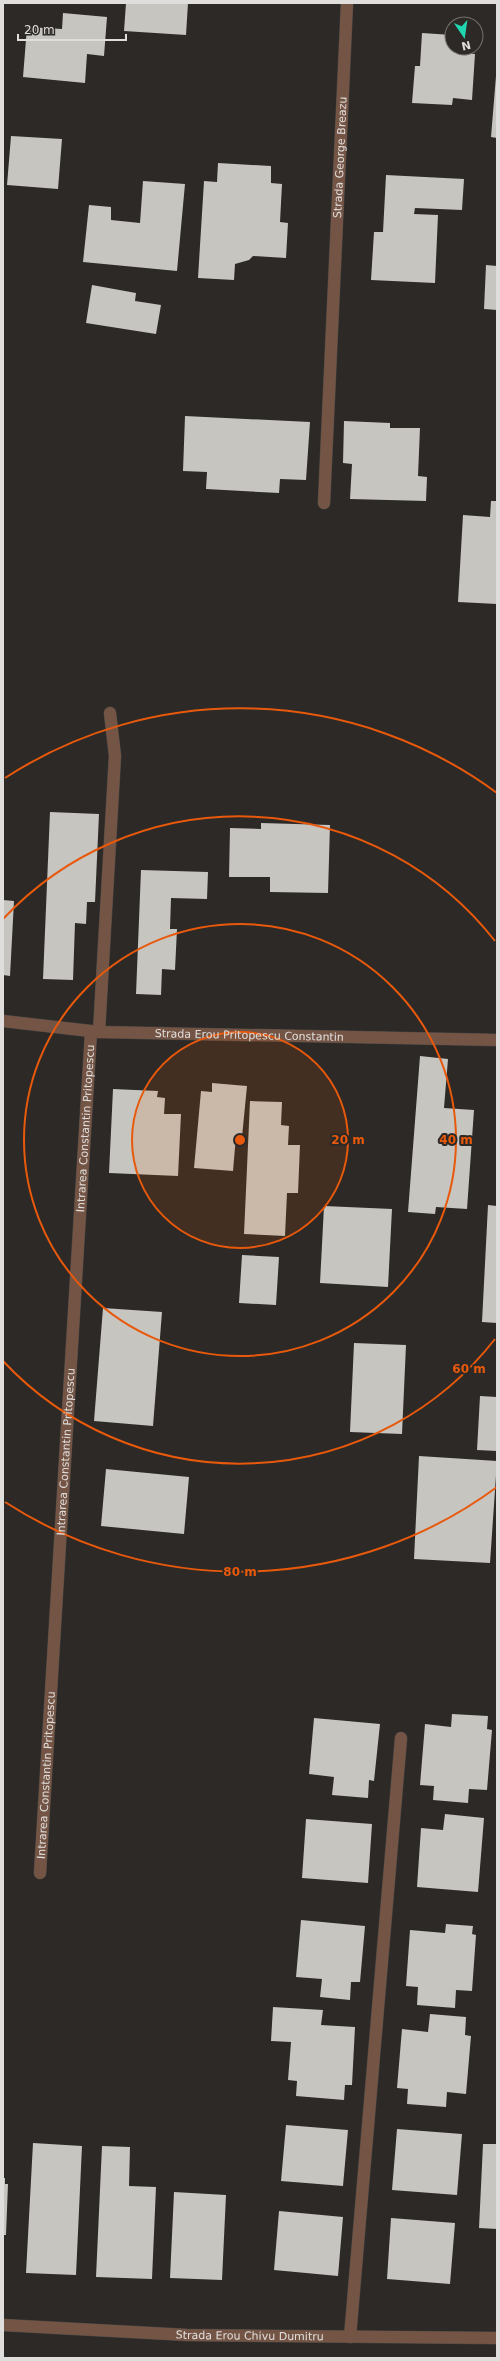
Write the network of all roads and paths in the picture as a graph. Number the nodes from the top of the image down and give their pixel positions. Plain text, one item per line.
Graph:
1 (347, 3) edge
2 (324, 503) dead end
3 (110, 713) dead end
4 (3, 1021) edge
5 (95, 1032) junction
6 (497, 1040) edge
7 (401, 1738) dead end
8 (40, 1873) dead end
9 (3, 2325) edge
10 (350, 2337) junction
11 (497, 2338) edge

1 - 2 street, Strada George Breazu
3 - 5 street, Intrarea Constantin Pritopescu
4 - 5 street, Strada Erou Pritopescu Constantin
5 - 6 street, Strada Erou Pritopescu Constantin
5 - 8 street, Intrarea Constantin Pritopescu
7 - 10 street
9 - 10 street, Strada Erou Chivu Dumitru
10 - 11 street, Strada Erou Chivu Dumitru

